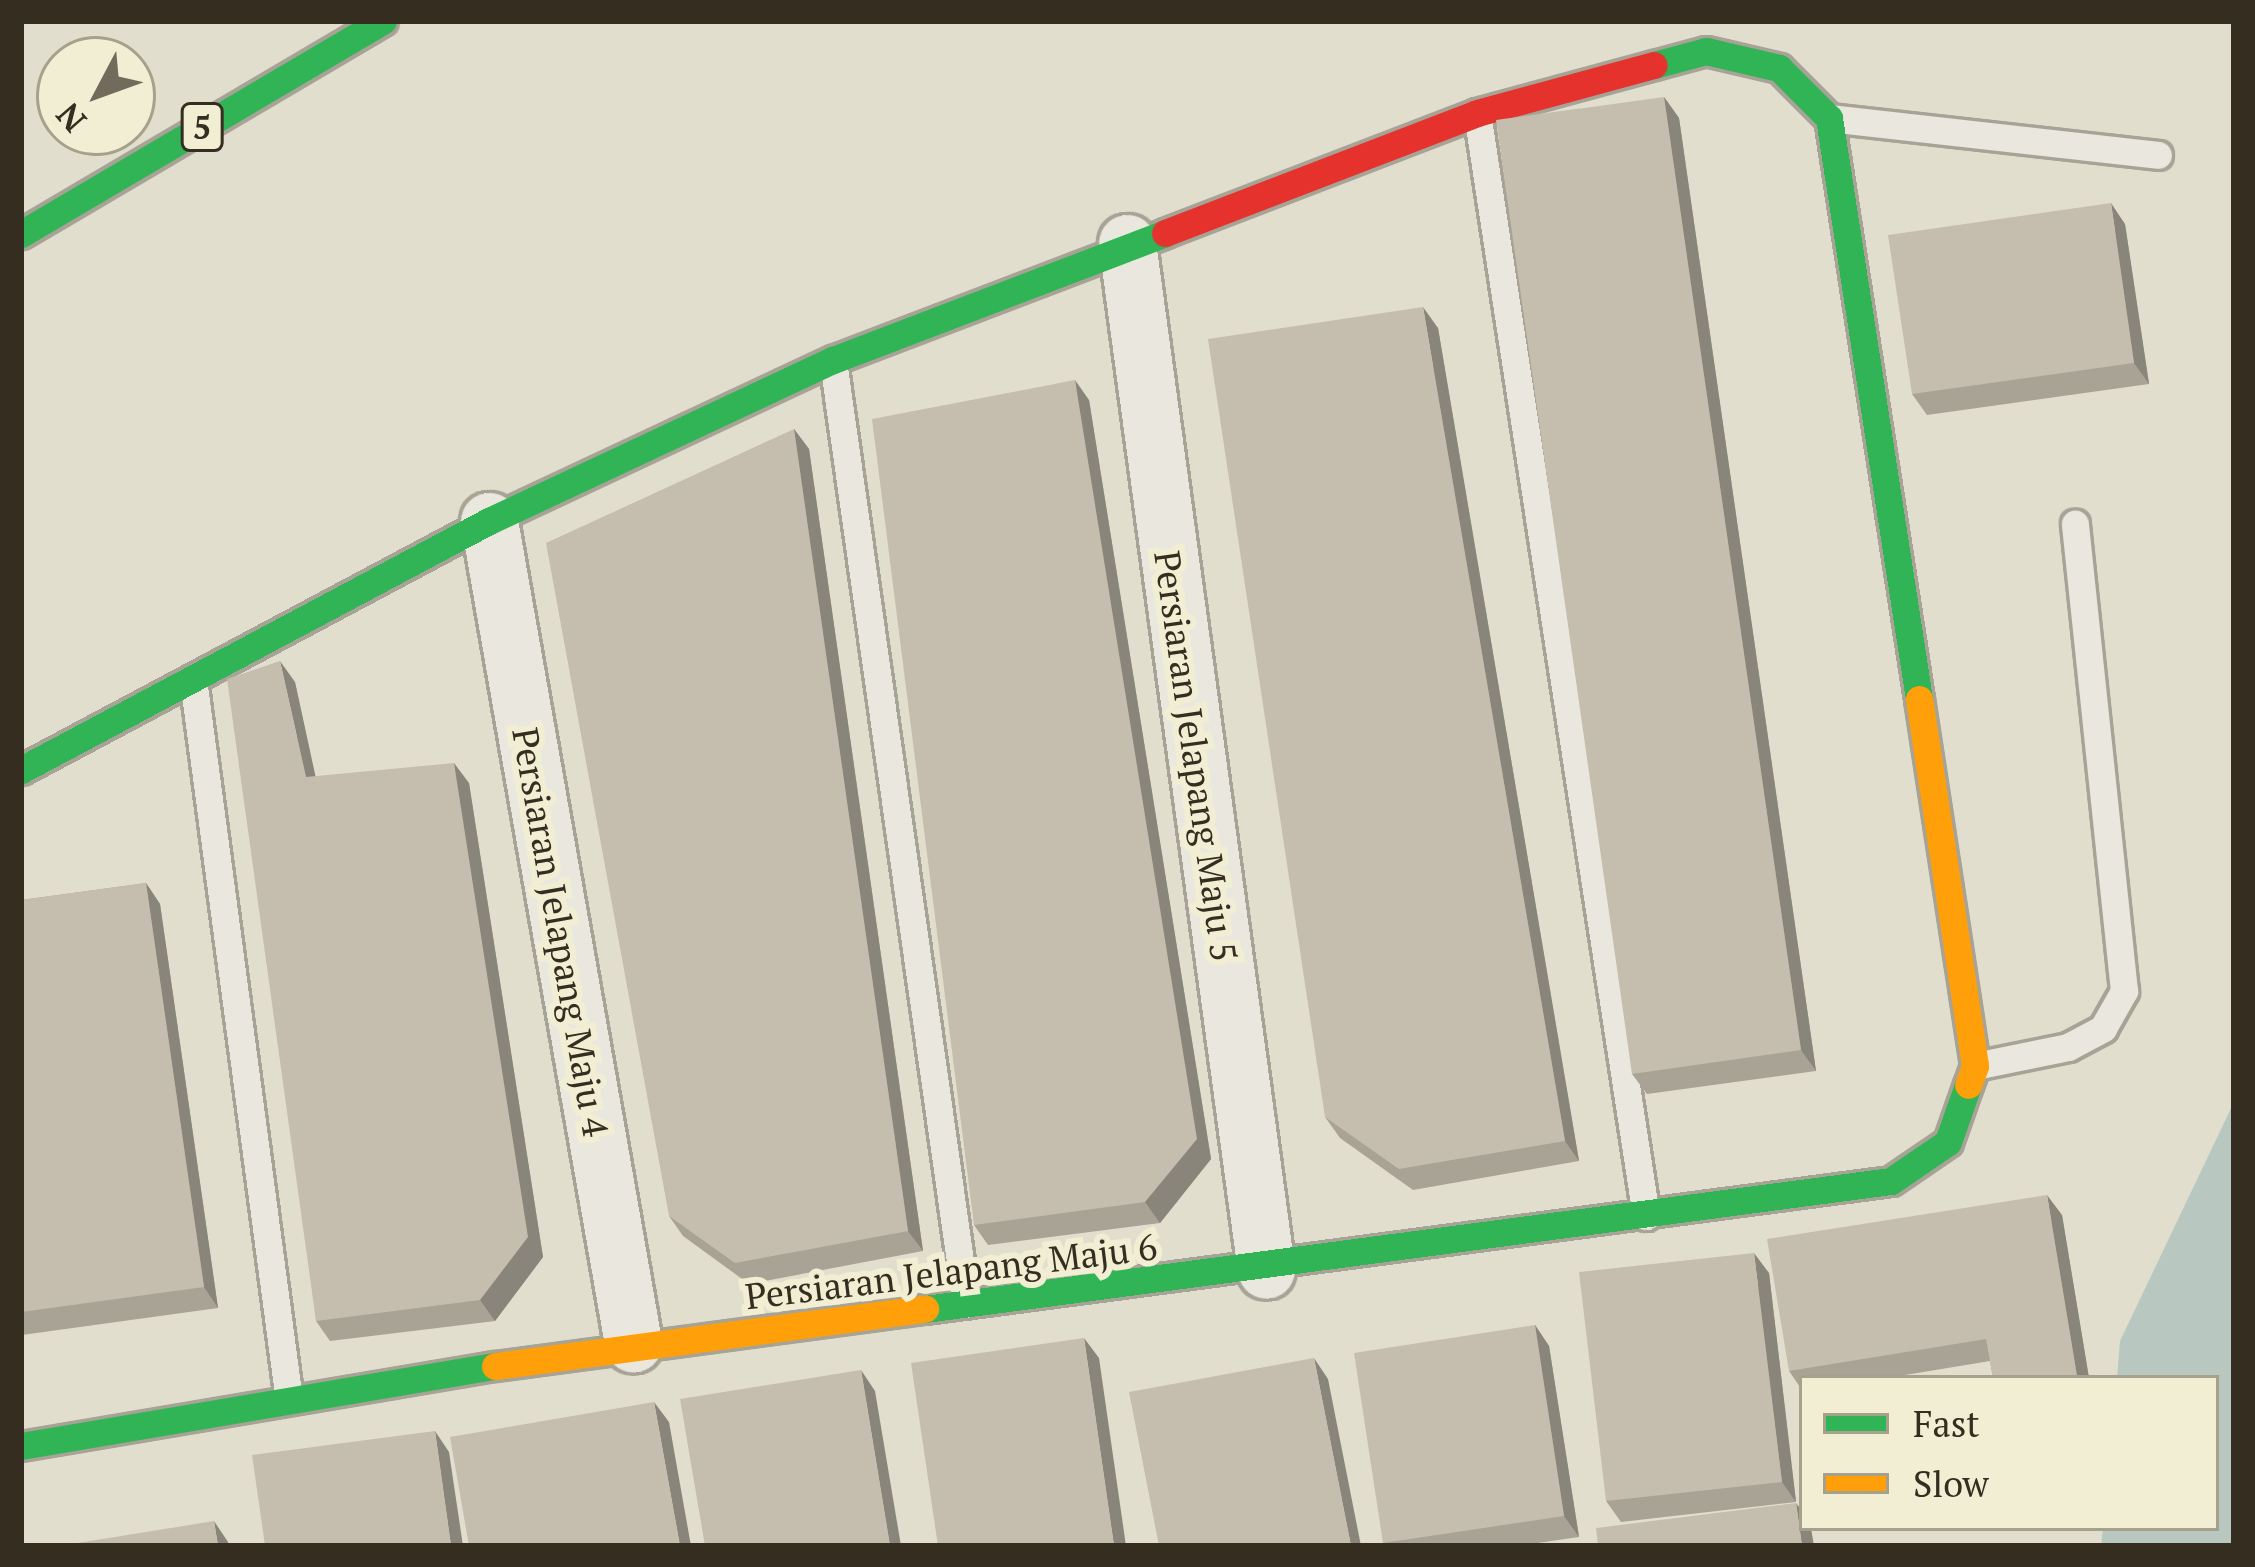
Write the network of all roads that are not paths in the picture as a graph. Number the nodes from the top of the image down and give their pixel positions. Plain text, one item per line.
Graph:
1 (383, 21) edge
2 (1478, 113) junction
3 (1829, 118) junction
4 (2158, 155) dead end
5 (21, 234) edge
6 (1126, 243) junction
7 (833, 360) junction
8 (489, 521) junction
9 (2075, 524) dead end
10 (192, 673) junction
11 (21, 770) edge
12 (1975, 1066) junction
13 (1646, 1220) junction
14 (1266, 1270) junction
15 (966, 1308) junction
16 (633, 1343) junction
17 (289, 1400) junction
18 (21, 1446) edge

1 - 5 main road, 5
2 - 3 main road
2 - 6 main road
2 - 13 lane
3 - 4 lane
3 - 12 main road
6 - 7 main road
6 - 14 street, Persiaran Jelapang Maju 5
7 - 8 main road
7 - 15 lane
8 - 10 main road
8 - 16 street, Persiaran Jelapang Maju 4
9 - 12 lane
10 - 11 main road
10 - 17 lane
12 - 13 main road, Persiaran Jelapang Maju 6
13 - 14 main road, Persiaran Jelapang Maju 6
14 - 15 main road, Persiaran Jelapang Maju 6
15 - 16 main road, Persiaran Jelapang Maju 6
16 - 17 main road, Persiaran Jelapang Maju 6
17 - 18 main road, Persiaran Jelapang Maju 6

